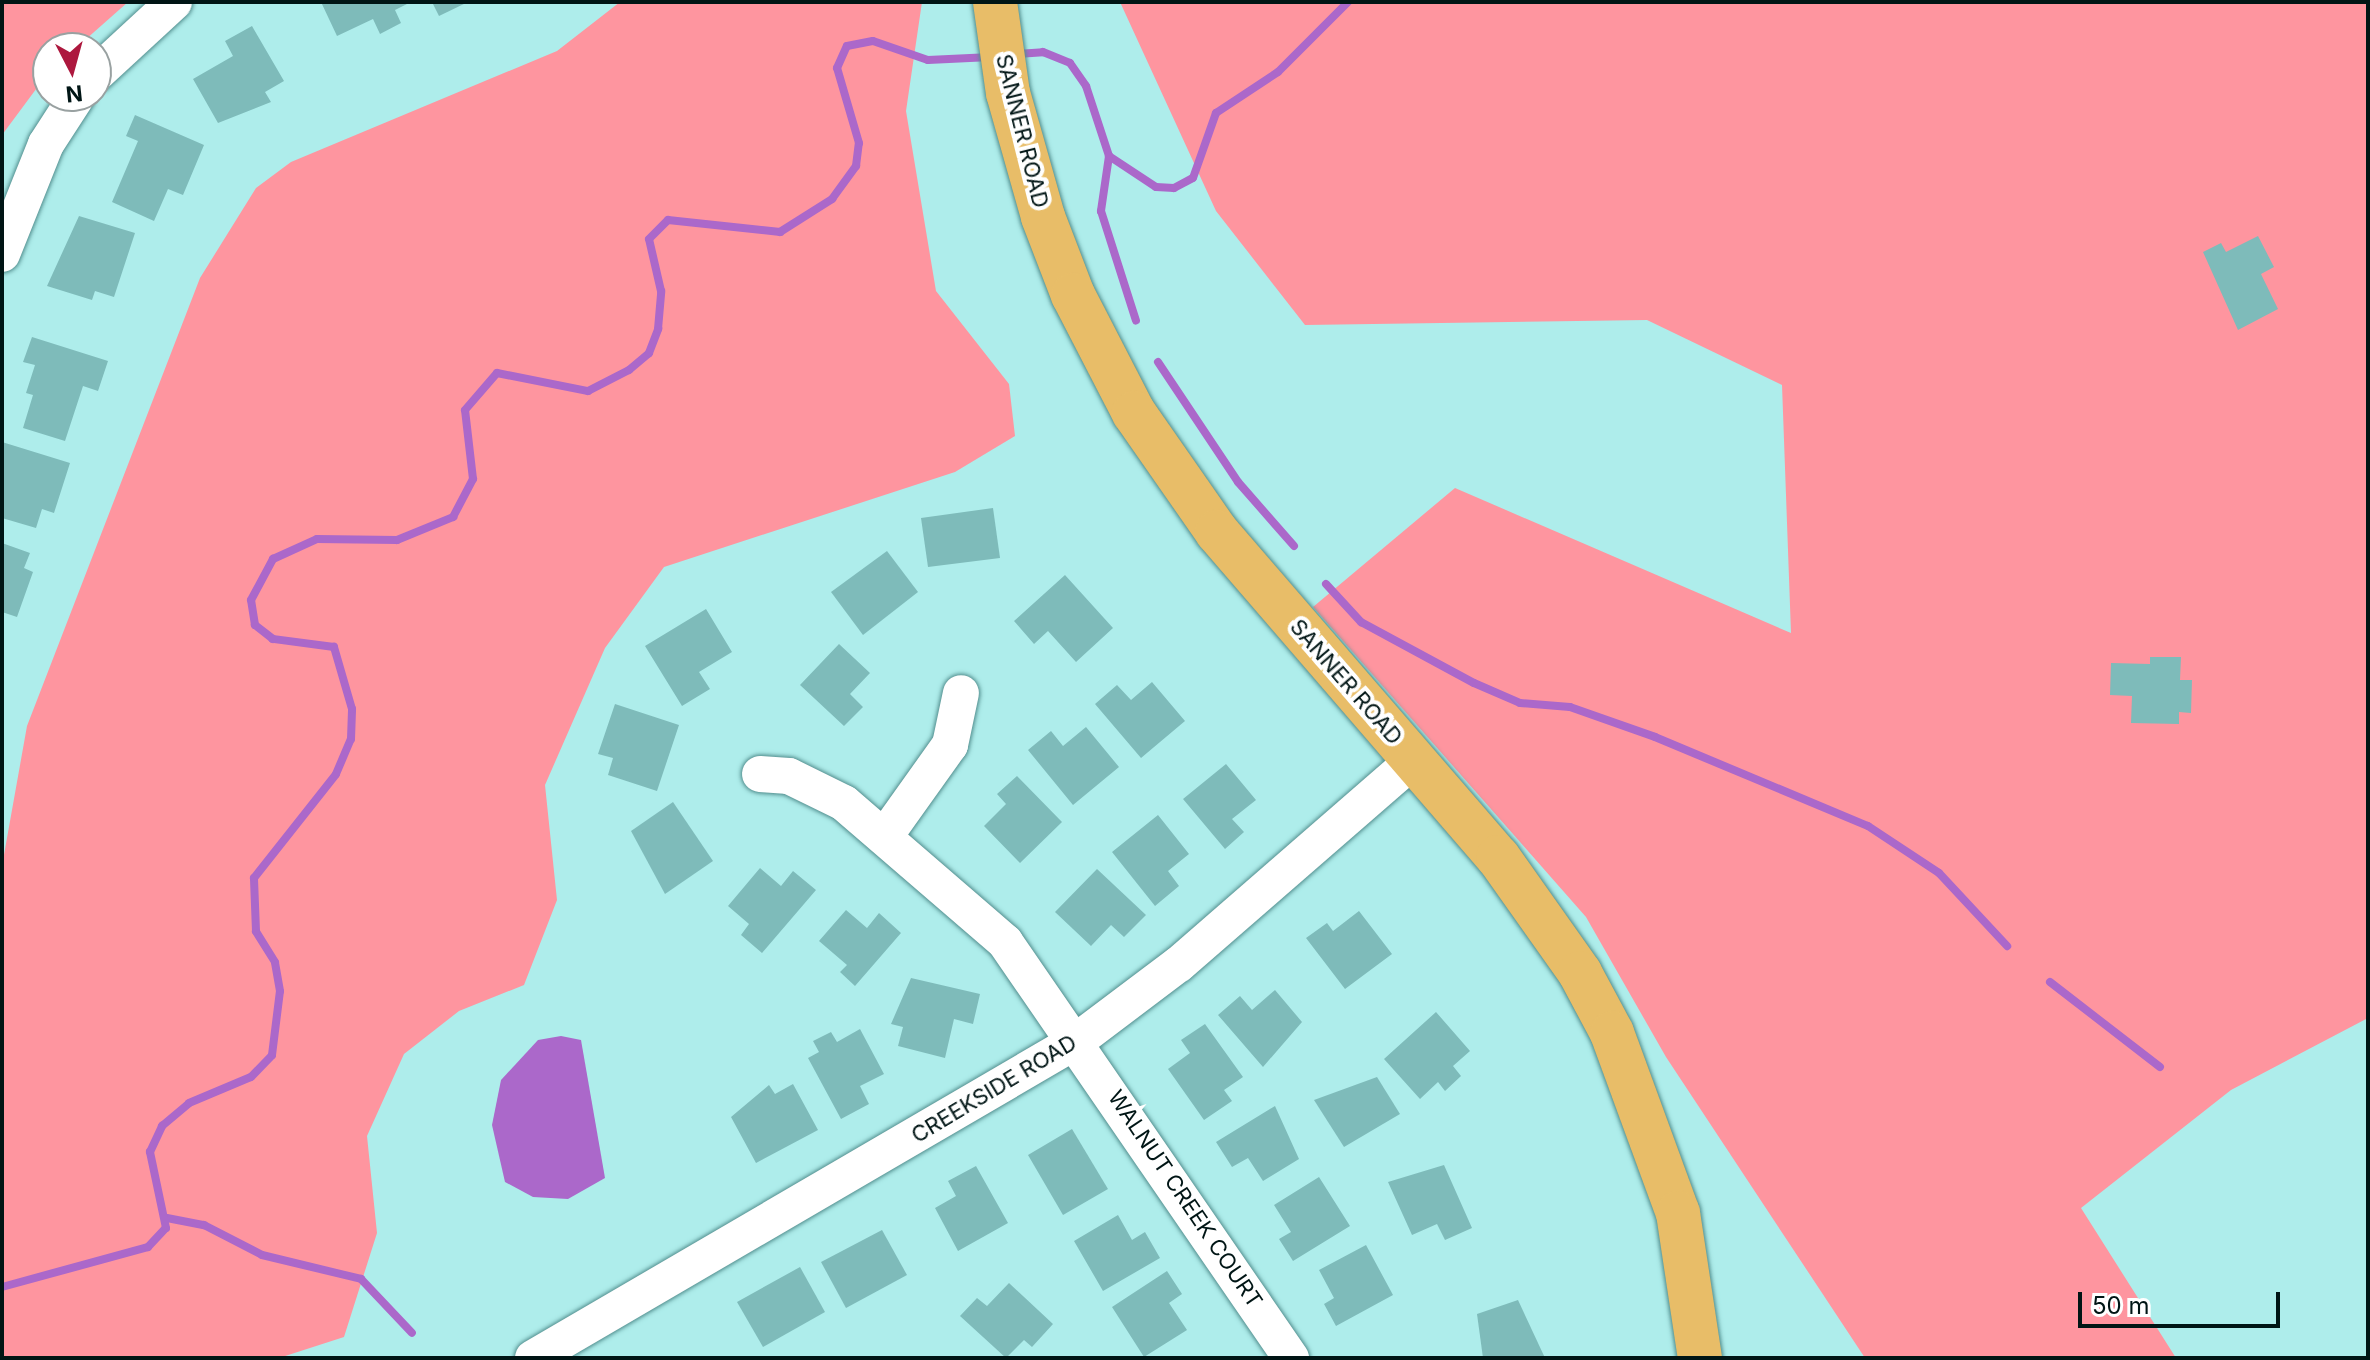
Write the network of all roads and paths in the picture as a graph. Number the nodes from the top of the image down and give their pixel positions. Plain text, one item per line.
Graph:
1 (174, 2) edge
2 (996, 12) edge
3 (112, 59) edge
4 (67, 112) edge
5 (2, 254) edge
6 (961, 693) dead end
7 (1414, 760) junction
8 (760, 774) dead end
9 (885, 836) junction
10 (1078, 1040) junction
11 (533, 1358) edge
12 (1291, 1358) edge
13 (1700, 1358) edge

1 - 3 street
2 - 7 main road, SANNER ROAD
4 - 5 street
6 - 9 street
7 - 10 street, CREEKSIDE ROAD
7 - 13 main road, SANNER ROAD
8 - 9 street, WALNUT CREEK COURT
9 - 10 street, WALNUT CREEK COURT
10 - 11 street, CREEKSIDE ROAD
10 - 12 street, WALNUT CREEK COURT

